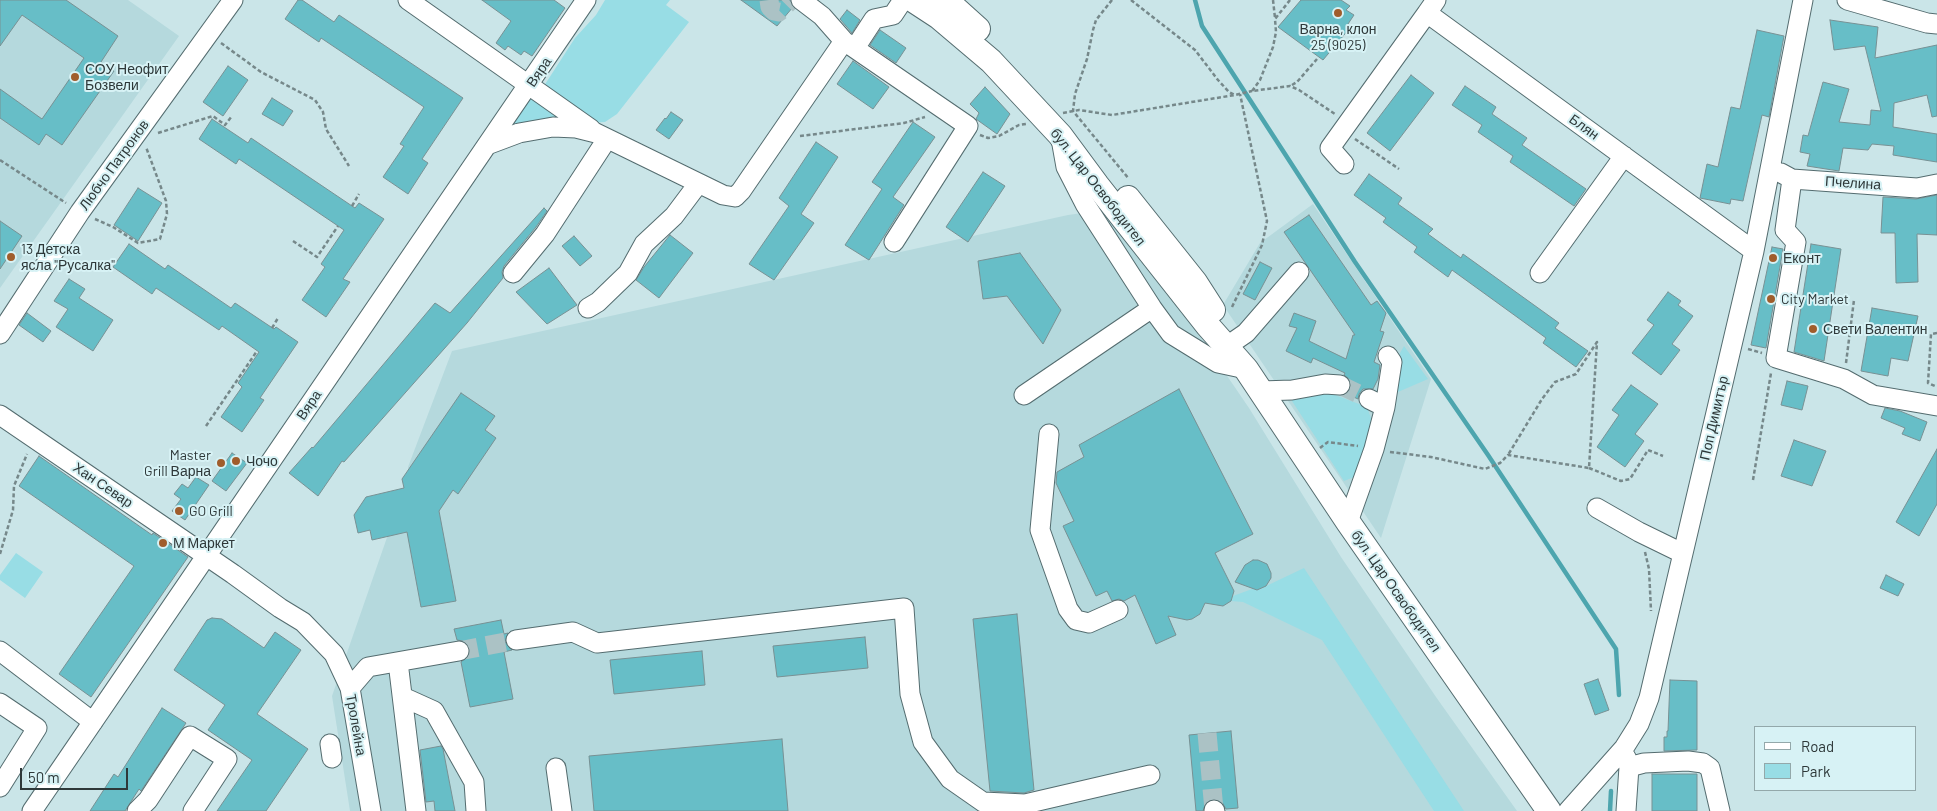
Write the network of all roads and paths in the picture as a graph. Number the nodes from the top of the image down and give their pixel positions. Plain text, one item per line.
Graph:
1 (233, 0) edge
2 (408, 0) edge
3 (586, 0) edge
4 (794, 0) edge
5 (903, 0) edge
6 (913, 0) edge
7 (946, 0) edge
8 (1112, 0) edge
9 (1132, 0) edge
10 (1273, 0) edge
11 (1290, 0) edge
12 (1803, 0) edge
13 (1847, 0) edge
14 (1431, 7) edge
15 (1275, 20) junction
16 (1937, 24) edge
17 (208, 34) junction
18 (850, 44) junction
19 (1316, 59) dead end
20 (529, 86) junction
21 (1290, 86) junction
22 (1252, 91) junction
23 (1240, 94) junction
24 (1236, 95) junction
25 (950, 113) junction
26 (232, 116) dead end
27 (1060, 121) junction
28 (968, 126) junction
29 (1346, 127) junction
30 (139, 135) junction
31 (602, 136) junction
32 (778, 138) junction
33 (487, 145) junction
34 (1624, 156) junction
35 (1344, 164) dead end
36 (349, 166) dead end
37 (1771, 167) junction
38 (1399, 169) dead end
39 (1792, 179) junction
40 (698, 184) junction
41 (1937, 184) edge
42 (359, 194) dead end
43 (352, 206) dead end
44 (338, 226) dead end
45 (160, 239) dead end
46 (293, 241) dead end
47 (894, 242) dead end
48 (1754, 251) junction
49 (1300, 272) dead end
50 (513, 273) dead end
51 (1540, 273) dead end
52 (1854, 300) dead end
53 (588, 308) dead end
54 (1152, 308) junction
55 (278, 318) dead end
56 (272, 328) dead end
57 (1937, 333) edge
58 (0, 334) edge
59 (1228, 334) junction
60 (1732, 344) junction
61 (257, 351) dead end
62 (1388, 356) dead end
63 (1776, 358) junction
64 (1246, 369) junction
65 (1844, 380) junction
66 (1340, 384) tunnel mouth
67 (1937, 387) edge
68 (1261, 391) junction
69 (1024, 395) dead end
70 (1937, 406) edge
71 (0, 415) edge
72 (206, 426) dead end
73 (1049, 434) dead end
74 (1374, 449) junction
75 (1508, 455) junction
76 (1663, 456) dead end
77 (1306, 458) junction
78 (22, 464) dead end
79 (1589, 468) junction
80 (1754, 480) dead end
81 (1597, 508) dead end
82 (1348, 522) junction
83 (1639, 532) junction
84 (1682, 553) junction
85 (0, 554) edge
86 (206, 555) junction
87 (1118, 610) dead end
88 (1651, 619) dead end
89 (516, 640) tunnel mouth
90 (0, 650) edge
91 (459, 651) tunnel mouth
92 (398, 662) junction
93 (350, 688) junction
94 (403, 697) junction
95 (0, 703) edge
96 (93, 722) junction
97 (1624, 748) junction
98 (1630, 767) junction
99 (556, 768) dead end
100 (1150, 774) dead end
101 (0, 787) edge
102 (1718, 810) edge
103 (32, 811) edge
104 (137, 811) edge
105 (193, 811) edge
106 (371, 811) edge
107 (416, 811) edge
108 (476, 811) edge
109 (562, 811) edge
110 (1549, 811) edge
111 (1568, 811) edge
112 (1626, 811) edge

1 - 17 street, Любчо Патронов
2 - 20 street
3 - 20 street, Вяра
4 - 18 street
5 - 18 street
6 - 27 main road, бул. Цар Освободител
7 - 27 main road, бул. Цар Освободител
8 - 27 path
9 - 24 path
10 - 15 path
11 - 15 path
12 - 37 street, Поп Димитър
13 - 16 street
14 - 29 street
14 - 34 street, Блян
15 - 22 path
17 - 30 street, Любчо Патронов
17 - 36 path
18 - 25 street
18 - 32 street
19 - 21 path
20 - 31 street
20 - 33 street, Вяра
21 - 22 path
21 - 29 path
22 - 23 path
23 - 24 path
23 - 59 path
24 - 27 path
25 - 28 street
25 - 32 path
26 - 30 path
27 - 28 path
27 - 54 street
27 - 59 main road, бул. Цар Освободител
27 - 64 main road, бул. Цар Освободител
28 - 47 street
29 - 35 street
29 - 38 path
30 - 45 path
30 - 58 street, Любчо Патронов
31 - 33 street
31 - 40 street
31 - 50 street
32 - 40 street
33 - 86 street, Вяра
34 - 48 street, Блян
34 - 51 street
37 - 39 street, Пчелина
37 - 48 street, Поп Димитър
39 - 41 street, Пчелина
39 - 63 street
40 - 53 street
42 - 43 path
44 - 46 path
48 - 60 street, Поп Димитър
49 - 59 street
52 - 65 path
54 - 64 street
54 - 69 street
55 - 56 path
57 - 67 path
59 - 64 main road, бул. Цар Освободител
60 - 63 path
60 - 84 street, Поп Димитър
61 - 72 path
62 - 74 street
63 - 65 street
63 - 80 path
64 - 68 main road, бул. Цар Освободител
65 - 70 street
66 - 68 street
68 - 77 main road, бул. Цар Освободител
71 - 86 street, Хан Севар
73 - 87 street
74 - 75 path
74 - 77 path
74 - 82 street
75 - 79 path
75 - 79 path
76 - 79 path
77 - 82 main road, бул. Цар Освободител
78 - 85 path
81 - 83 street
82 - 110 main road, бул. Цар Освободител
83 - 84 street
83 - 88 path
84 - 97 street, Поп Димитър
86 - 93 street, Тролейна
86 - 96 street, Вяра
89 - 100 street
90 - 96 street
91 - 92 street
92 - 93 street
92 - 94 street
93 - 106 street, Тролейна
94 - 107 street
94 - 108 street
95 - 101 street
96 - 103 street, Вяра
97 - 98 street
97 - 111 street, Поп Димитър
98 - 102 street
98 - 112 street
99 - 109 street
104 - 105 street

